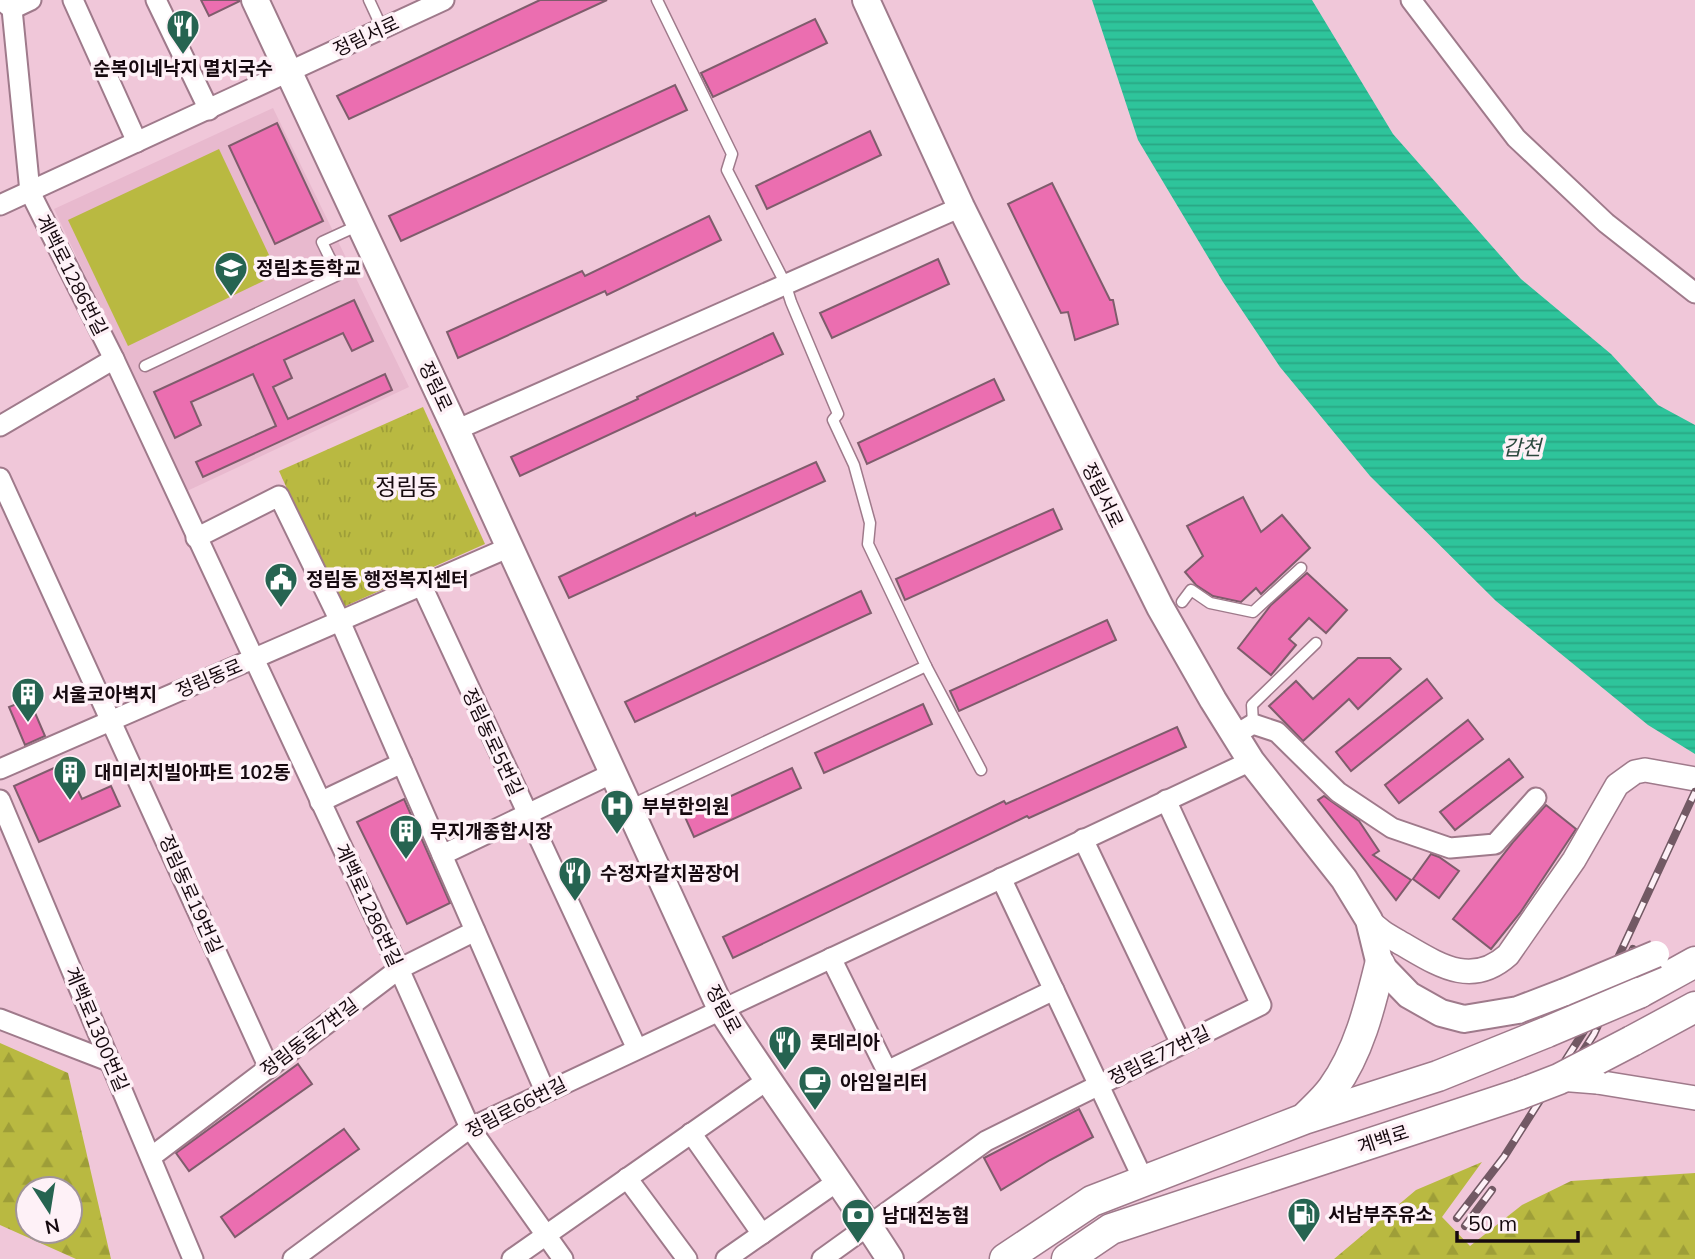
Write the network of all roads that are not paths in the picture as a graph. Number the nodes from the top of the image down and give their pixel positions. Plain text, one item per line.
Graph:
1 (31, 0) edge
2 (73, 0) edge
3 (156, 0) edge
4 (255, 0) edge
5 (369, 0) edge
6 (444, 0) edge
7 (657, 0) edge
8 (866, 0) edge
9 (1411, 0) edge
10 (6, 4) edge
11 (382, 28) junction
12 (288, 71) junction
13 (209, 110) junction
14 (137, 142) junction
15 (30, 192) junction
16 (0, 205) edge
17 (961, 206) junction
18 (361, 224) junction
19 (785, 283) junction
20 (1695, 293) edge
21 (114, 359) junction
22 (145, 366) dead end
23 (0, 425) edge
24 (456, 430) junction
25 (0, 478) edge
26 (196, 538) junction
27 (510, 547) junction
28 (1301, 568) dead end
29 (422, 586) junction
30 (1182, 602) dead end
31 (340, 621) junction
32 (1316, 643) dead end
33 (254, 658) junction
34 (926, 666) junction
35 (112, 720) junction
36 (1244, 729) junction
37 (1251, 761) junction
38 (402, 763) junction
39 (0, 769) edge
40 (981, 770) dead end
41 (614, 773) junction
42 (1695, 779) edge
43 (1536, 798) dead end
44 (0, 800) edge
45 (1166, 800) junction
46 (320, 802) junction
47 (628, 806) junction
48 (527, 815) junction
49 (1083, 839) junction
50 (442, 855) junction
51 (1001, 878) junction
52 (1369, 920) junction
53 (475, 931) junction
54 (831, 957) junction
55 (1695, 961) edge
56 (1380, 965) junction
57 (399, 970) junction
58 (1054, 990) junction
59 (1695, 1007) edge
60 (721, 1009) junction
61 (0, 1019) edge
62 (1181, 1044) junction
63 (637, 1049) junction
64 (111, 1062) junction
65 (269, 1068) junction
66 (1559, 1079) junction
67 (766, 1081) junction
68 (1098, 1085) junction
69 (545, 1091) junction
70 (1695, 1098) edge
71 (1304, 1119) junction
72 (470, 1128) junction
73 (691, 1133) junction
74 (151, 1157) junction
75 (627, 1178) junction
76 (838, 1181) junction
77 (1144, 1181) junction
78 (868, 1225) junction
79 (762, 1234) junction
80 (546, 1235) junction
81 (193, 1259) edge
82 (293, 1259) edge
83 (512, 1259) edge
84 (563, 1259) edge
85 (687, 1259) edge
86 (726, 1259) edge
87 (822, 1259) edge
88 (890, 1259) edge
89 (1005, 1259) edge
90 (1066, 1259) edge

1 - 10 street
2 - 14 street
3 - 13 street
4 - 12 main road, 정림로
5 - 11 lane
6 - 11 street, 정림서로
7 - 19 lane
8 - 17 main road, 정림서로
9 - 20 street
10 - 15 street, 계백로1286번길
11 - 12 street, 정림서로
12 - 13 street, 정림서로
12 - 18 main road, 정림로
13 - 14 street, 정림서로
14 - 15 street, 정림서로
15 - 16 street, 정림서로
15 - 21 street, 계백로1286번길
17 - 19 street
17 - 36 main road, 정림서로
18 - 22 lane
18 - 24 main road, 정림로
19 - 24 street
19 - 34 lane
21 - 23 street
21 - 26 street, 계백로1286번길
24 - 27 main road, 정림로
25 - 35 street, 정림동로19번길
26 - 31 street
26 - 33 street, 계백로1286번길
27 - 29 street, 정림동로
27 - 41 main road, 정림로
28 - 30 lane
29 - 31 street, 정림동로
29 - 48 street, 정림동로5번길
31 - 33 street, 정림동로
31 - 38 street
32 - 36 lane
33 - 35 street, 정림동로
33 - 46 street, 계백로1286번길
34 - 40 lane
34 - 47 lane
35 - 39 street, 정림동로
35 - 65 street, 정림동로19번길
36 - 37 main road, 정림서로
36 - 43 street
37 - 45 street, 정림로66번길
37 - 52 main road, 정림서로
38 - 46 street
38 - 50 street
41 - 47 main road, 정림로
41 - 48 street
42 - 52 street
44 - 64 street, 계백로1300번길
45 - 49 street, 정림로66번길
45 - 62 street, 정림로77번길
46 - 57 street, 계백로1286번길
47 - 60 main road, 정림로
48 - 50 street
48 - 63 street, 정림동로5번길
49 - 51 street, 정림로66번길
49 - 62 street
50 - 53 street
51 - 54 street, 정림로66번길
51 - 58 street
52 - 56 main road, 정림서로
53 - 57 street, 정림동로7번길
53 - 69 street
54 - 58 street
54 - 60 street, 정림로66번길
55 - 56 main road, bridge
55 - 71 main road, bridge
56 - 71 main road
57 - 65 street, 정림동로7번길
57 - 72 street, 계백로1286번길
58 - 68 street
59 - 66 main road, 계백로, bridge
60 - 63 street, 정림로66번길
60 - 67 main road, 정림로
61 - 64 street
62 - 68 street, 정림로77번길
63 - 69 street, 정림로66번길
64 - 74 street, 계백로1300번길
65 - 74 street, 정림동로7번길
66 - 70 street, bridge
66 - 90 main road, 계백로, bridge
67 - 73 street
67 - 76 main road, 정림로
68 - 77 street
68 - 78 street, 정림로77번길
69 - 72 street, 정림로66번길
71 - 77 main road
72 - 80 street, 계백로1286번길
72 - 82 street, 정림로66번길
73 - 75 street
73 - 79 street
74 - 81 street, 계백로1300번길
75 - 80 street
75 - 85 street
76 - 78 main road, 정림로
76 - 79 street
77 - 89 main road
78 - 87 street
78 - 88 main road, 정림로
79 - 86 street
80 - 83 street
80 - 84 street, 계백로1286번길

